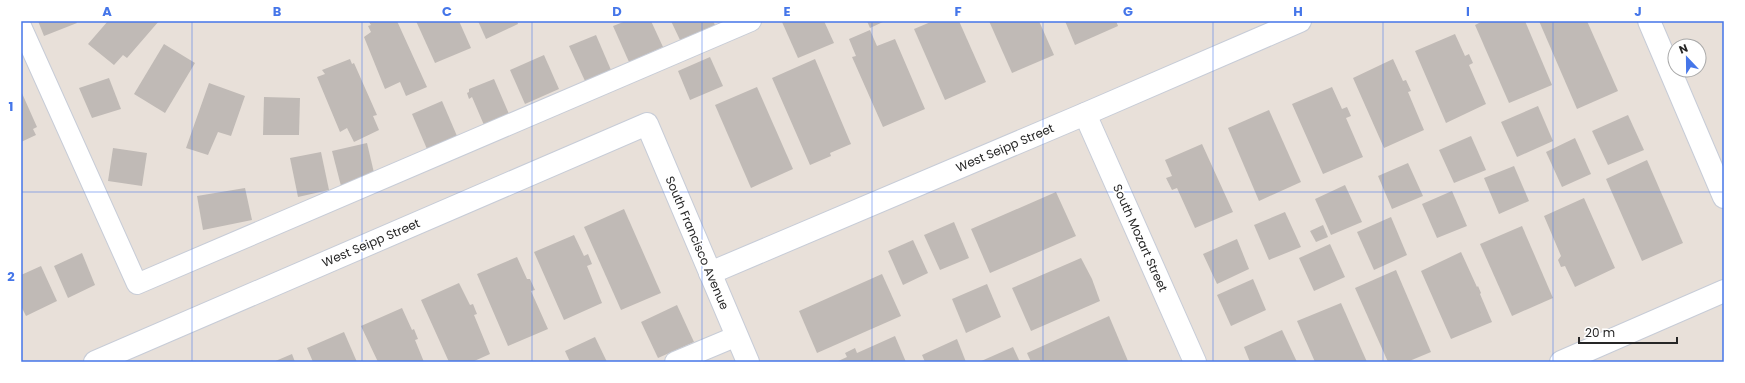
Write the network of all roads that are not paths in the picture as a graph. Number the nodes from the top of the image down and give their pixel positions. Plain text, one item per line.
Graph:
1 (751, 21) edge
2 (1300, 21) edge
3 (1649, 21) edge
4 (21, 26) edge
5 (1085, 114) junction
6 (647, 124) joint
7 (1724, 198) edge
8 (710, 273) junction
9 (1724, 291) edge
10 (737, 336) junction
11 (95, 362) edge
12 (675, 362) edge
13 (748, 362) edge
14 (1195, 362) edge
15 (1561, 362) edge

1 - 4 lane
2 - 5 street, West Seipp Street
3 - 7 street
5 - 8 street, West Seipp Street
5 - 14 street, South Mozart Street
6 - 8 street, South Francisco Avenue
6 - 11 street, West Seipp Street
8 - 10 street, South Francisco Avenue
9 - 15 street
10 - 12 lane
10 - 13 street, South Francisco Avenue

